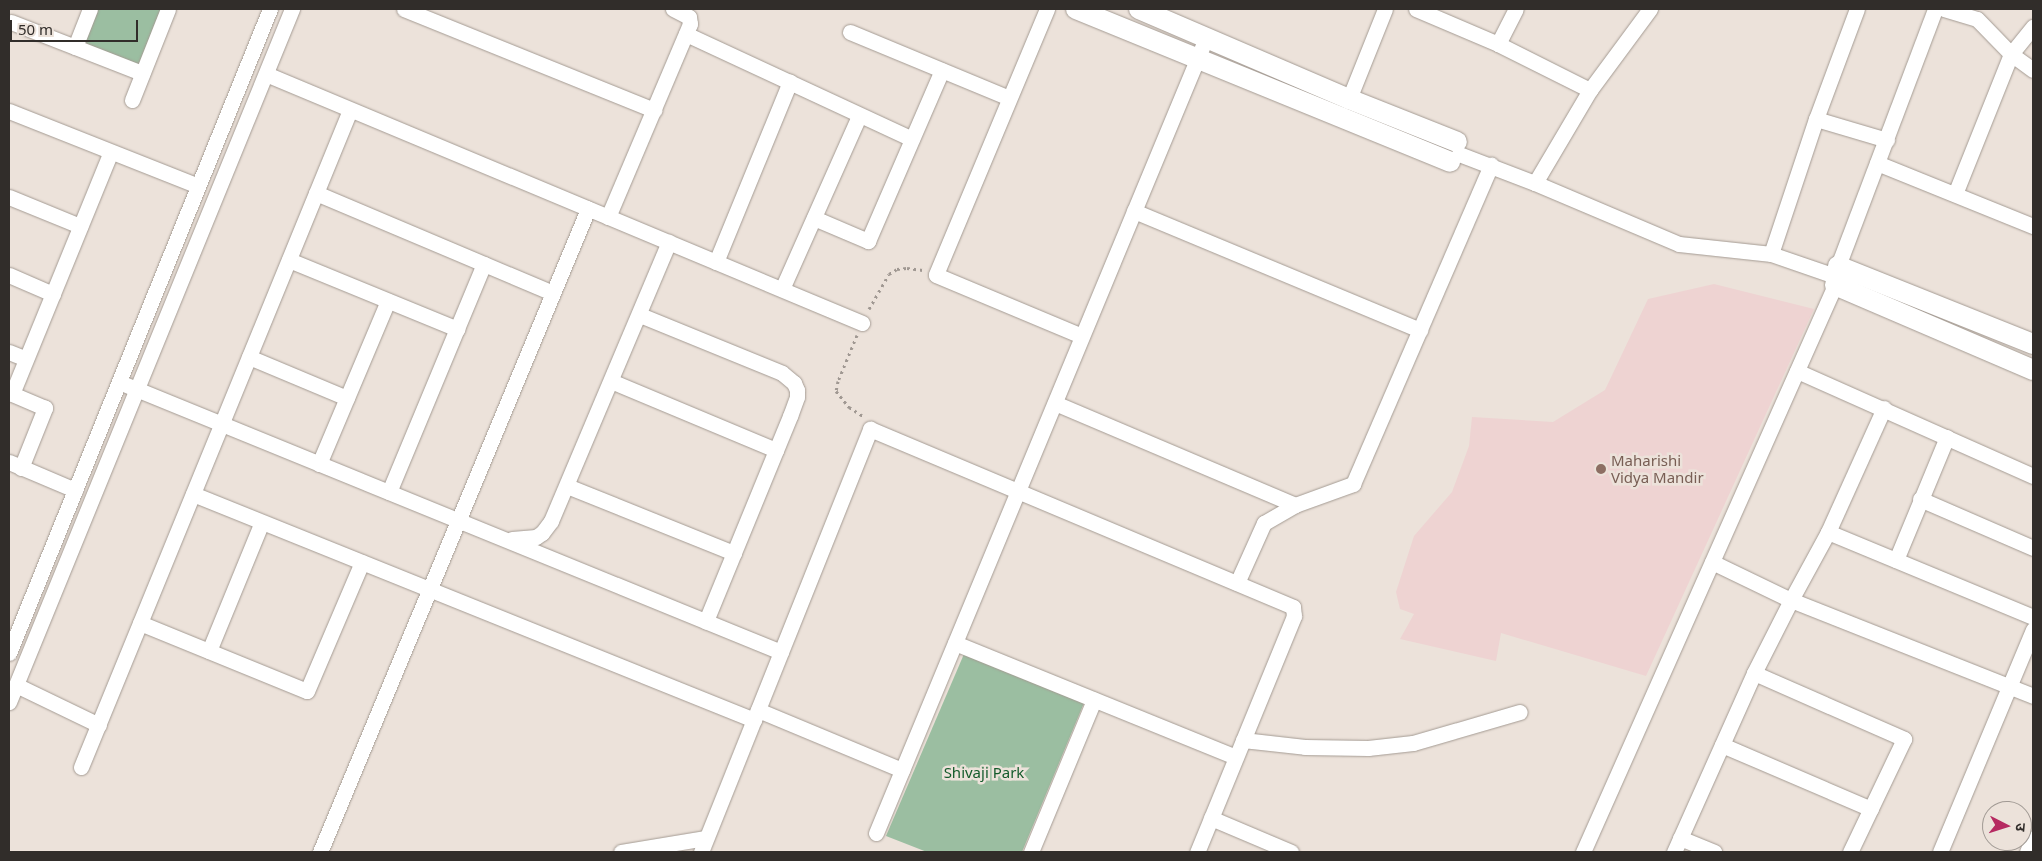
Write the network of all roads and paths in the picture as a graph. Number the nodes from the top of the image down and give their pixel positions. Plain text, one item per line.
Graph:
1 (90, 9) edge
2 (168, 9) edge
3 (270, 9) edge
4 (292, 9) edge
5 (674, 9) edge
6 (1047, 9) edge
7 (1076, 9) edge
8 (1139, 9) edge
9 (1385, 9) edge
10 (1416, 9) edge
11 (1516, 9) edge
12 (1650, 9) edge
13 (1857, 9) edge
14 (1935, 9) edge
15 (1944, 9) edge
16 (409, 10) edge
17 (1164, 14) edge
18 (12, 20) edge
19 (2033, 27) edge
20 (850, 32) dead end
21 (686, 34) junction
22 (1206, 38) junction
23 (1498, 44) junction
24 (75, 47) junction
25 (2011, 54) junction
26 (1197, 59) junction
27 (942, 70) junction
28 (2033, 70) edge
29 (142, 73) junction
30 (266, 74) junction
31 (790, 82) junction
32 (1590, 90) junction
33 (1009, 98) junction
34 (1349, 99) junction
35 (132, 100) dead end
36 (350, 110) junction
37 (654, 110) junction
38 (9, 111) edge
39 (859, 116) junction
40 (1816, 119) junction
41 (912, 139) junction
42 (1886, 140) junction
43 (111, 152) junction
44 (1455, 153) junction
45 (1877, 163) junction
46 (1491, 166) junction
47 (1535, 183) junction
48 (198, 186) junction
49 (316, 193) junction
50 (1954, 194) junction
51 (9, 197) edge
52 (588, 209) junction
53 (1134, 211) junction
54 (608, 217) junction
55 (814, 218) junction
56 (80, 226) junction
57 (2033, 226) edge
58 (669, 242) junction
59 (1771, 254) junction
60 (289, 260) junction
61 (716, 262) junction
62 (484, 264) junction
63 (9, 275) edge
64 (936, 275) junction
65 (1836, 276) junction
66 (782, 290) junction
67 (553, 293) junction
68 (53, 294) junction
69 (388, 301) junction
70 (640, 315) junction
71 (862, 323) junction
72 (457, 329) junction
73 (1420, 330) junction
74 (1082, 336) junction
75 (2033, 344) edge
76 (9, 352) edge
77 (249, 357) junction
78 (26, 359) junction
79 (2033, 370) edge
80 (1797, 371) junction
81 (611, 381) junction
82 (119, 382) junction
83 (137, 389) junction
84 (347, 398) junction
85 (1055, 403) junction
86 (1884, 408) junction
87 (222, 424) junction
88 (870, 428) junction
89 (1948, 437) junction
90 (776, 450) junction
91 (319, 464) junction
92 (15, 465) edge
93 (2033, 476) edge
94 (567, 486) junction
95 (75, 490) junction
96 (1018, 491) junction
97 (389, 492) junction
98 (193, 494) junction
99 (1920, 499) junction
100 (1295, 506) junction
101 (458, 520) junction
102 (262, 522) junction
103 (1828, 532) junction
104 (505, 539) junction
105 (2033, 548) edge
106 (734, 553) junction
107 (1896, 560) junction
108 (362, 562) junction
109 (1712, 562) junction
110 (1237, 583) junction
111 (430, 589) junction
112 (1791, 600) junction
113 (2033, 617) edge
114 (706, 621) junction
115 (140, 623) junction
116 (2033, 630) edge
117 (955, 643) junction
118 (210, 651) junction
119 (781, 652) junction
120 (9, 653) edge
121 (1754, 673) junction
122 (16, 685) junction
123 (2009, 686) junction
124 (2033, 696) edge
125 (1094, 700) junction
126 (9, 702) edge
127 (1520, 712) dead end
128 (756, 715) junction
129 (99, 725) junction
130 (1243, 740) junction
131 (1722, 744) junction
132 (1236, 757) junction
133 (81, 767) dead end
134 (902, 770) junction
135 (1871, 809) junction
136 (1211, 818) junction
137 (876, 833) dead end
138 (1680, 838) junction
139 (2033, 838) edge
140 (704, 845) edge
141 (320, 852) edge
142 (621, 852) edge
143 (1031, 852) edge
144 (1197, 852) edge
145 (1291, 852) edge
146 (1583, 852) edge
147 (1674, 852) edge
148 (1714, 852) edge
149 (1850, 852) edge
150 (1940, 852) edge
151 (2027, 852) edge

1 - 24 street
2 - 29 street
3 - 48 street
4 - 30 street
5 - 21 street
6 - 33 street
7 - 26 street
8 - 17 street
9 - 34 street
10 - 23 street
11 - 23 street
12 - 32 street
13 - 40 street
14 - 42 street
15 - 25 street
16 - 37 street
17 - 22 street
18 - 24 street
19 - 25 street
20 - 27 street
21 - 31 street
21 - 37 street
22 - 26 street
22 - 34 street
23 - 32 street
24 - 29 street
25 - 28 street
25 - 50 street
26 - 44 street
26 - 53 street
27 - 33 street
27 - 41 street
29 - 35 street
30 - 36 street
30 - 83 street
31 - 39 street
31 - 61 street
32 - 47 street
33 - 64 street
34 - 44 street
36 - 49 street
36 - 52 street
37 - 54 street
38 - 43 street
39 - 41 street
39 - 55 street
40 - 42 street
40 - 59 street
41 - 55 street
42 - 45 street
43 - 48 street
43 - 56 street
44 - 46 street
45 - 50 street
45 - 65 street
46 - 47 street
46 - 73 street
47 - 59 street
48 - 82 street
49 - 60 street
49 - 62 street
50 - 57 street
51 - 56 street
52 - 54 street
52 - 67 street
53 - 73 street
53 - 74 street
54 - 58 street
55 - 66 street
56 - 68 street
58 - 61 street
58 - 70 street
59 - 65 street
60 - 69 street
60 - 77 street
61 - 66 street
62 - 67 street
62 - 72 street
63 - 68 street
64 - 71 path
64 - 74 street
65 - 75 street
65 - 79 street
65 - 80 street
66 - 71 street
67 - 101 street
68 - 78 street
69 - 72 street
69 - 84 street
70 - 81 street
70 - 90 street
71 - 88 path
72 - 97 street
73 - 100 street
74 - 85 street
76 - 78 street
77 - 84 street
77 - 87 street
78 - 92 street
80 - 86 street
80 - 109 street
81 - 90 street
81 - 94 street
82 - 83 street
82 - 95 street
83 - 87 street
83 - 122 street
84 - 91 street
85 - 96 street
85 - 100 street
86 - 89 street
86 - 103 street
87 - 91 street
87 - 98 street
88 - 96 street
88 - 119 street
89 - 93 street
89 - 99 street
90 - 106 street
91 - 97 street
92 - 95 street
94 - 104 street
94 - 106 street
95 - 120 street
96 - 110 street
96 - 117 street
97 - 101 street
98 - 102 street
98 - 115 street
99 - 105 street
99 - 107 street
100 - 110 street
101 - 104 street
101 - 111 street
102 - 108 street
102 - 118 street
103 - 107 street
103 - 112 street
104 - 114 street
106 - 114 street
107 - 113 street
108 - 111 street
108 - 118 street
109 - 112 street
109 - 146 street
110 - 130 street
111 - 128 street
111 - 141 street
112 - 121 street
112 - 123 street
114 - 119 street
115 - 118 street
115 - 129 street
116 - 123 street
117 - 125 street
117 - 134 street
119 - 128 street
121 - 131 street
121 - 135 street
122 - 126 street
122 - 129 street
123 - 124 street
123 - 150 street
125 - 132 street
125 - 143 street
127 - 130 street
128 - 134 street
128 - 140 street
129 - 133 street
130 - 132 street
131 - 135 street
131 - 138 street
132 - 136 street
134 - 137 street
135 - 149 street
136 - 144 street
136 - 145 street
138 - 147 street
138 - 148 street
139 - 151 street
140 - 142 street

